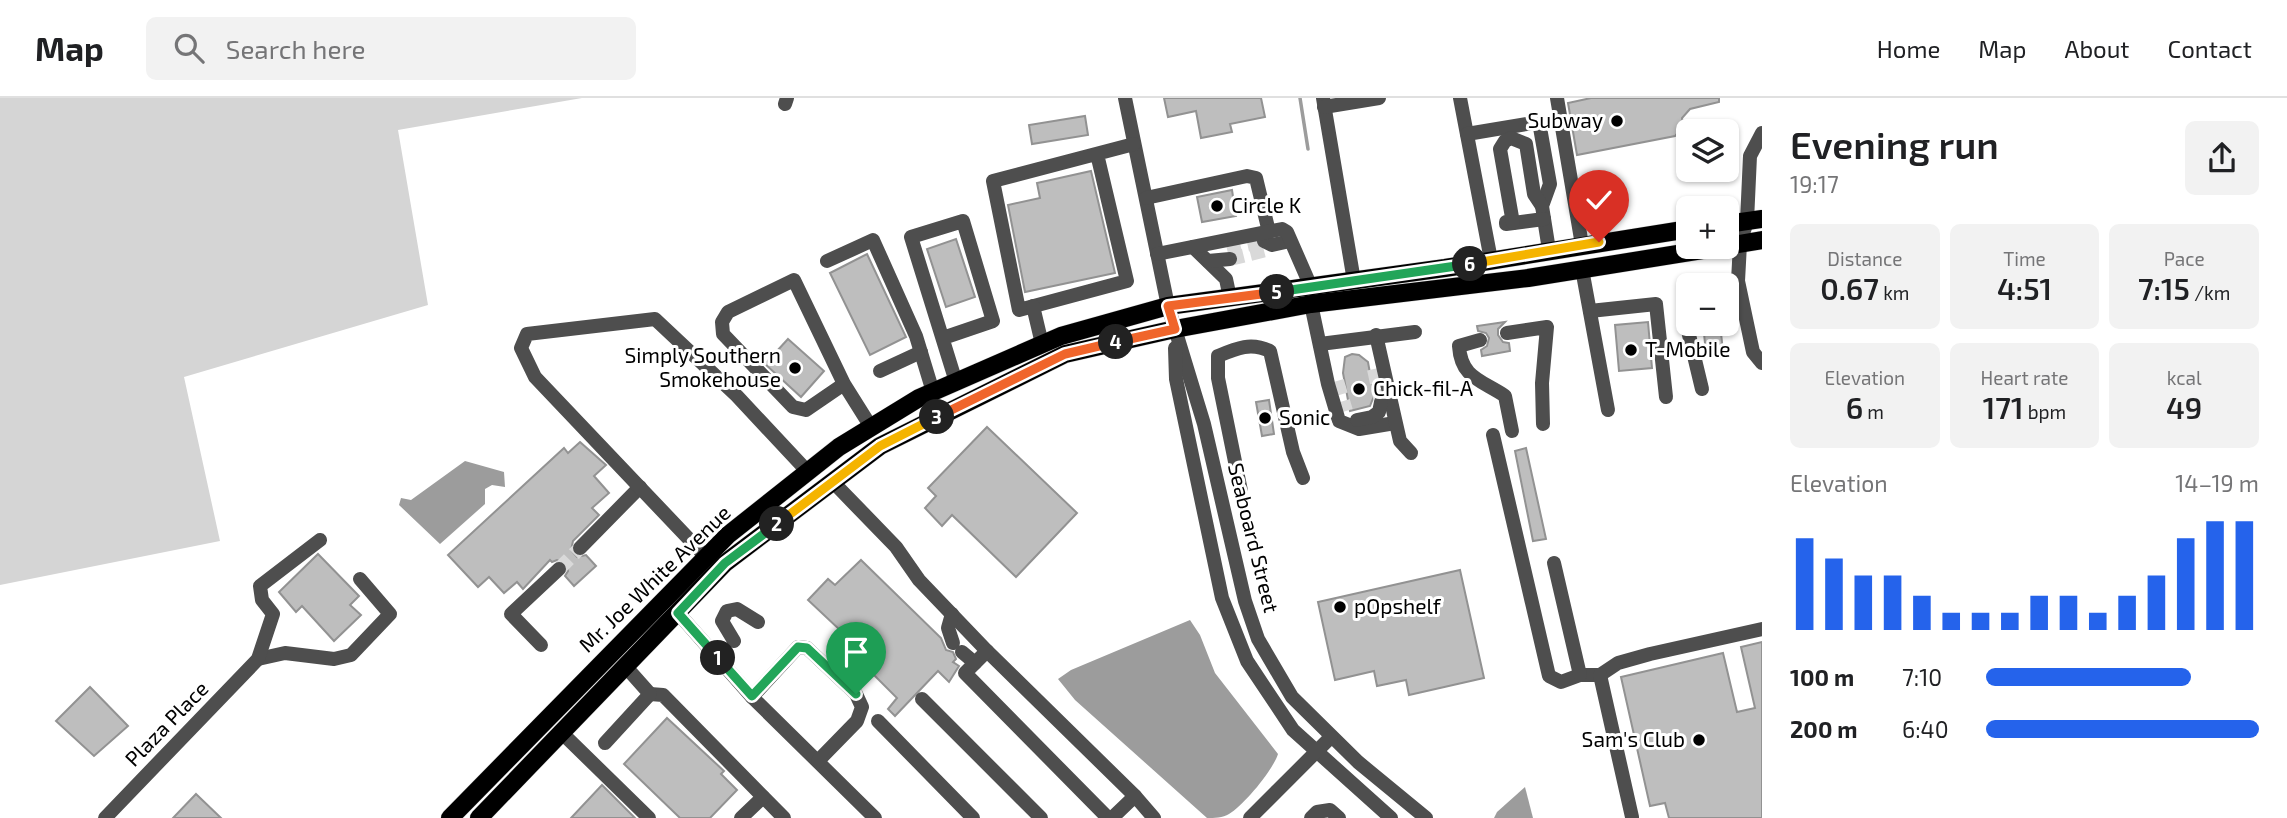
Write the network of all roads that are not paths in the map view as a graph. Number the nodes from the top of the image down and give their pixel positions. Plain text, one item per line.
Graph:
1 (1125, 98) edge
2 (1379, 98) edge
3 (1460, 98) edge
4 (1557, 98) edge
5 (1323, 103) edge
6 (1490, 130) junction
7 (1467, 134) junction
8 (1762, 134) edge
9 (1135, 144) junction
10 (1097, 154) junction
11 (1146, 198) junction
12 (1543, 212) junction
13 (1755, 220) edge
14 (1513, 223) junction
15 (1676, 231) edge
16 (1739, 238) edge
17 (1762, 240) edge
18 (1268, 242) junction
19 (1739, 244) edge
20 (1582, 245) junction
21 (1193, 247) junction
22 (1549, 250) junction
23 (1157, 254) junction
24 (1676, 254) edge
25 (1735, 259) edge
26 (1490, 260) junction
27 (827, 261) dead end
28 (1582, 269) junction
29 (1354, 281) junction
30 (1311, 295) junction
31 (1230, 298) junction
32 (1033, 306) junction
33 (1168, 306) junction
34 (1591, 311) junction
35 (1175, 329) junction
36 (1415, 332) dead end
37 (1507, 333) dead end
38 (1689, 336) edge
39 (943, 338) junction
40 (1360, 338) junction
41 (1479, 340) dead end
42 (1377, 341) junction
43 (1042, 344) junction
44 (1320, 344) junction
45 (921, 352) junction
46 (1762, 363) edge
47 (1374, 369) tunnel mouth
48 (880, 372) dead end
49 (1337, 381) tunnel mouth
50 (956, 382) junction
51 (844, 384) junction
52 (1702, 389) dead end
53 (933, 392) junction
54 (1666, 397) dead end
55 (1381, 402) dead end
56 (1608, 410) dead end
57 (1346, 411) dead end
58 (1227, 419) junction
59 (1395, 423) junction
60 (1204, 424) junction
61 (1544, 424) dead end
62 (871, 428) junction
63 (1513, 431) dead end
64 (1493, 435) dead end
65 (1411, 453) dead end
66 (808, 472) junction
67 (1303, 478) dead end
68 (833, 482) junction
69 (640, 487) junction
70 (1241, 491) dead end
71 (320, 540) dead end
72 (580, 548) tunnel mouth
73 (706, 557) junction
74 (1554, 563) dead end
75 (559, 569) tunnel mouth
76 (360, 579) dead end
77 (678, 613) junction
78 (952, 614) junction
79 (758, 622) dead end
80 (1762, 629) edge
81 (734, 641) dead end
82 (541, 645) dead end
83 (987, 651) junction
84 (258, 659) junction
85 (975, 663) junction
86 (626, 667) junction
87 (1580, 675) junction
88 (1600, 675) junction
89 (650, 694) junction
90 (752, 696) junction
91 (922, 699) dead end
92 (878, 721) dead end
93 (562, 733) junction
94 (1331, 737) junction
95 (605, 743) dead end
96 (1317, 752) junction
97 (818, 761) junction
98 (1135, 796) junction
99 (763, 797) junction
100 (1632, 817) edge
101 (105, 818) edge
102 (450, 818) edge
103 (479, 818) edge
104 (649, 818) edge
105 (741, 818) edge
106 (784, 818) edge
107 (875, 818) edge
108 (973, 818) edge
109 (1041, 818) edge
110 (1110, 818) edge
111 (1154, 818) edge
112 (1250, 818) edge
113 (1311, 818) edge
114 (1339, 818) edge
115 (1391, 818) edge
116 (1426, 818) edge

1 - 9 street, Seaboard Street
2 - 5 street
3 - 7 street
4 - 20 street
5 - 29 street
6 - 7 street
6 - 12 street
6 - 14 street
7 - 26 street
8 - 13 street
9 - 10 street
9 - 11 street, Seaboard Street
10 - 32 street
10 - 32 street
11 - 18 street
11 - 23 street, Seaboard Street
12 - 14 street
12 - 14 street
12 - 22 street
13 - 16 street
15 - 20 main road, Mr. Joe White Avenue
17 - 19 main road
18 - 21 street
18 - 30 street
20 - 22 main road, Mr. Joe White Avenue
21 - 23 street
21 - 31 street
22 - 26 main road, Mr. Joe White Avenue
23 - 33 street, Seaboard Street
24 - 28 main road, Mr. Joe White Avenue
25 - 46 street
26 - 29 main road, Mr. Joe White Avenue
27 - 45 street
28 - 30 main road, Mr. Joe White Avenue
28 - 34 street
29 - 30 main road, Mr. Joe White Avenue
30 - 31 main road, Mr. Joe White Avenue
30 - 35 main road, Mr. Joe White Avenue
30 - 44 street
31 - 33 main road, Mr. Joe White Avenue
32 - 43 street
33 - 35 street, Seaboard Street
33 - 43 main road, Mr. Joe White Avenue
34 - 54 street
34 - 56 street
35 - 60 street, Seaboard Street
35 - 68 main road, Mr. Joe White Avenue
35 - 96 street, Seaboard Street
36 - 42 street
37 - 61 street
38 - 52 street
39 - 39 street
39 - 50 street
40 - 42 street
40 - 44 street
40 - 49 street
41 - 63 street
42 - 47 street
42 - 59 street
43 - 50 main road, Mr. Joe White Avenue
44 - 59 street
45 - 48 street
45 - 53 street
50 - 53 main road, Mr. Joe White Avenue
51 - 51 street
51 - 62 street
53 - 62 main road, Mr. Joe White Avenue
55 - 57 street
58 - 60 street
58 - 67 street
58 - 70 street
59 - 65 street
60 - 94 street, Seaboard Street
62 - 66 main road, Mr. Joe White Avenue
64 - 87 street
66 - 69 street
66 - 73 main road, Mr. Joe White Avenue
68 - 77 main road, Mr. Joe White Avenue
68 - 78 street
69 - 72 street
69 - 73 street
71 - 84 street
73 - 102 main road, Mr. Joe White Avenue
74 - 87 street
75 - 82 street
76 - 84 street
77 - 86 main road, Mr. Joe White Avenue
77 - 90 street
78 - 83 street
78 - 85 street
79 - 81 street
80 - 88 street
83 - 85 street
83 - 98 street
84 - 101 street, Plaza Place
85 - 110 street
86 - 89 street
86 - 93 main road, Mr. Joe White Avenue
87 - 88 street
88 - 100 street
89 - 95 street
89 - 99 street
90 - 97 street
90 - 97 street
91 - 109 street
92 - 108 street
93 - 103 main road, Mr. Joe White Avenue
93 - 104 street
94 - 96 street
94 - 116 street, Seaboard Street
96 - 112 street
96 - 115 street, Seaboard Street
97 - 107 street
98 - 110 street
98 - 111 street
99 - 105 street
99 - 106 street
113 - 114 street

